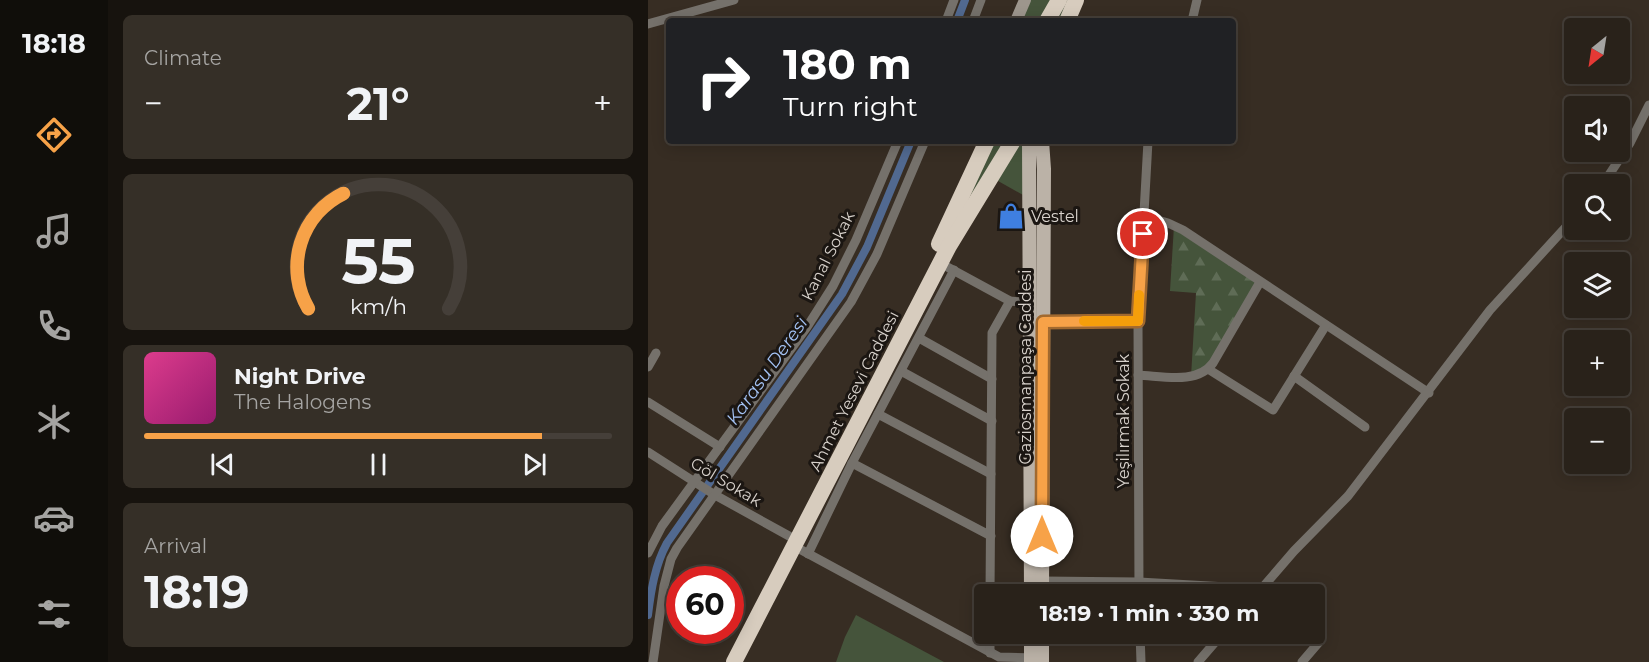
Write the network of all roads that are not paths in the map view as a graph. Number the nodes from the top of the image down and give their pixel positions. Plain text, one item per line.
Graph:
1 (734, 0) edge
2 (954, 0) edge
3 (981, 0) edge
4 (1025, 0) edge
5 (1059, 0) edge
6 (1076, 0) edge
7 (1197, 0) edge
8 (670, 18) edge
9 (947, 18) edge
10 (974, 18) edge
11 (1017, 18) edge
12 (1049, 18) edge
13 (1068, 18) edge
14 (1193, 18) edge
15 (666, 19) edge
16 (648, 24) edge
17 (1649, 105) edge
18 (897, 144) edge
19 (924, 144) edge
20 (986, 144) edge
21 (1011, 144) edge
22 (1029, 144) edge
23 (1042, 144) edge
24 (1148, 144) edge
25 (1610, 174) edge
26 (1144, 216) junction
27 (1564, 228) edge
28 (947, 267) junction
29 (1260, 282) junction
30 (1010, 301) junction
31 (1030, 303) junction
32 (1138, 321) junction
33 (1043, 322) junction
34 (1326, 325) junction
35 (918, 338) junction
36 (657, 353) dead end
37 (648, 367) edge
38 (1208, 369) junction
39 (901, 371) junction
40 (1138, 375) junction
41 (1294, 376) junction
42 (992, 379) junction
43 (1429, 393) junction
44 (648, 402) edge
45 (878, 414) junction
46 (992, 421) junction
47 (1365, 427) dead end
48 (720, 447) junction
49 (648, 452) edge
50 (852, 463) junction
51 (991, 474) junction
52 (695, 482) junction
53 (715, 495) junction
54 (652, 534) edge
55 (991, 536) junction
56 (797, 545) junction
57 (648, 553) edge
58 (1139, 582) junction
59 (990, 584) edge
60 (1031, 584) edge
61 (1042, 584) edge
62 (1100, 584) edge
63 (1164, 584) edge
64 (1268, 584) edge
65 (990, 644) edge
66 (1033, 644) edge
67 (1040, 644) edge
68 (1140, 644) edge
69 (1214, 644) edge
70 (1317, 644) edge
71 (990, 653) junction
72 (1036, 660) edge
73 (653, 662) edge
74 (723, 662) edge
75 (734, 662) edge
76 (1141, 662) edge
77 (1198, 662) edge
78 (1302, 662) edge

1 - 8 street
2 - 9 street
3 - 10 street
4 - 11 street
5 - 12 highway
6 - 13 highway
7 - 14 street
15 - 16 street
17 - 25 street
18 - 48 street, Kanal Sokak
19 - 53 street
20 - 56 highway, Ahmet Yesevi Caddesi
21 - 28 highway, Ahmet Yesevi Caddesi
22 - 31 main road, Gaziosmanpaşa Caddesi
23 - 33 main road, Gaziosmanpaşa Caddesi
24 - 26 street, Yeşilırmak Sokak
26 - 29 street
26 - 32 street, Yeşilırmak Sokak
27 - 43 street
28 - 30 street
28 - 35 street
28 - 56 highway, Ahmet Yesevi Caddesi
29 - 34 street
29 - 38 street
30 - 31 street
30 - 42 street
31 - 60 main road, Gaziosmanpaşa Caddesi
32 - 33 street
32 - 40 street, Yeşilırmak Sokak
33 - 61 main road, Gaziosmanpaşa Caddesi
34 - 41 street
34 - 43 street
35 - 39 street
35 - 42 street
36 - 37 street
38 - 40 street
38 - 41 street
39 - 45 street
39 - 46 street
40 - 58 street, Yeşilırmak Sokak
41 - 47 street
42 - 46 street
43 - 64 street
44 - 48 street
45 - 50 street
45 - 51 street
46 - 51 street
48 - 52 street, Kanal Sokak
49 - 52 street, Göl Sokak
50 - 55 street
50 - 56 street
51 - 55 street
52 - 53 street, Göl Sokak
52 - 54 street, Kanal Sokak
53 - 56 street, Göl Sokak
53 - 73 street
54 - 57 street, Kanal Sokak
55 - 59 street
56 - 71 street, Göl Sokak
56 - 74 highway, Ahmet Yesevi Caddesi
56 - 75 highway, Ahmet Yesevi Caddesi
58 - 62 street
58 - 63 street
65 - 71 street
66 - 72 main road
67 - 72 main road
68 - 76 street
69 - 77 street
70 - 78 street
71 - 72 street, Göl Sokak

